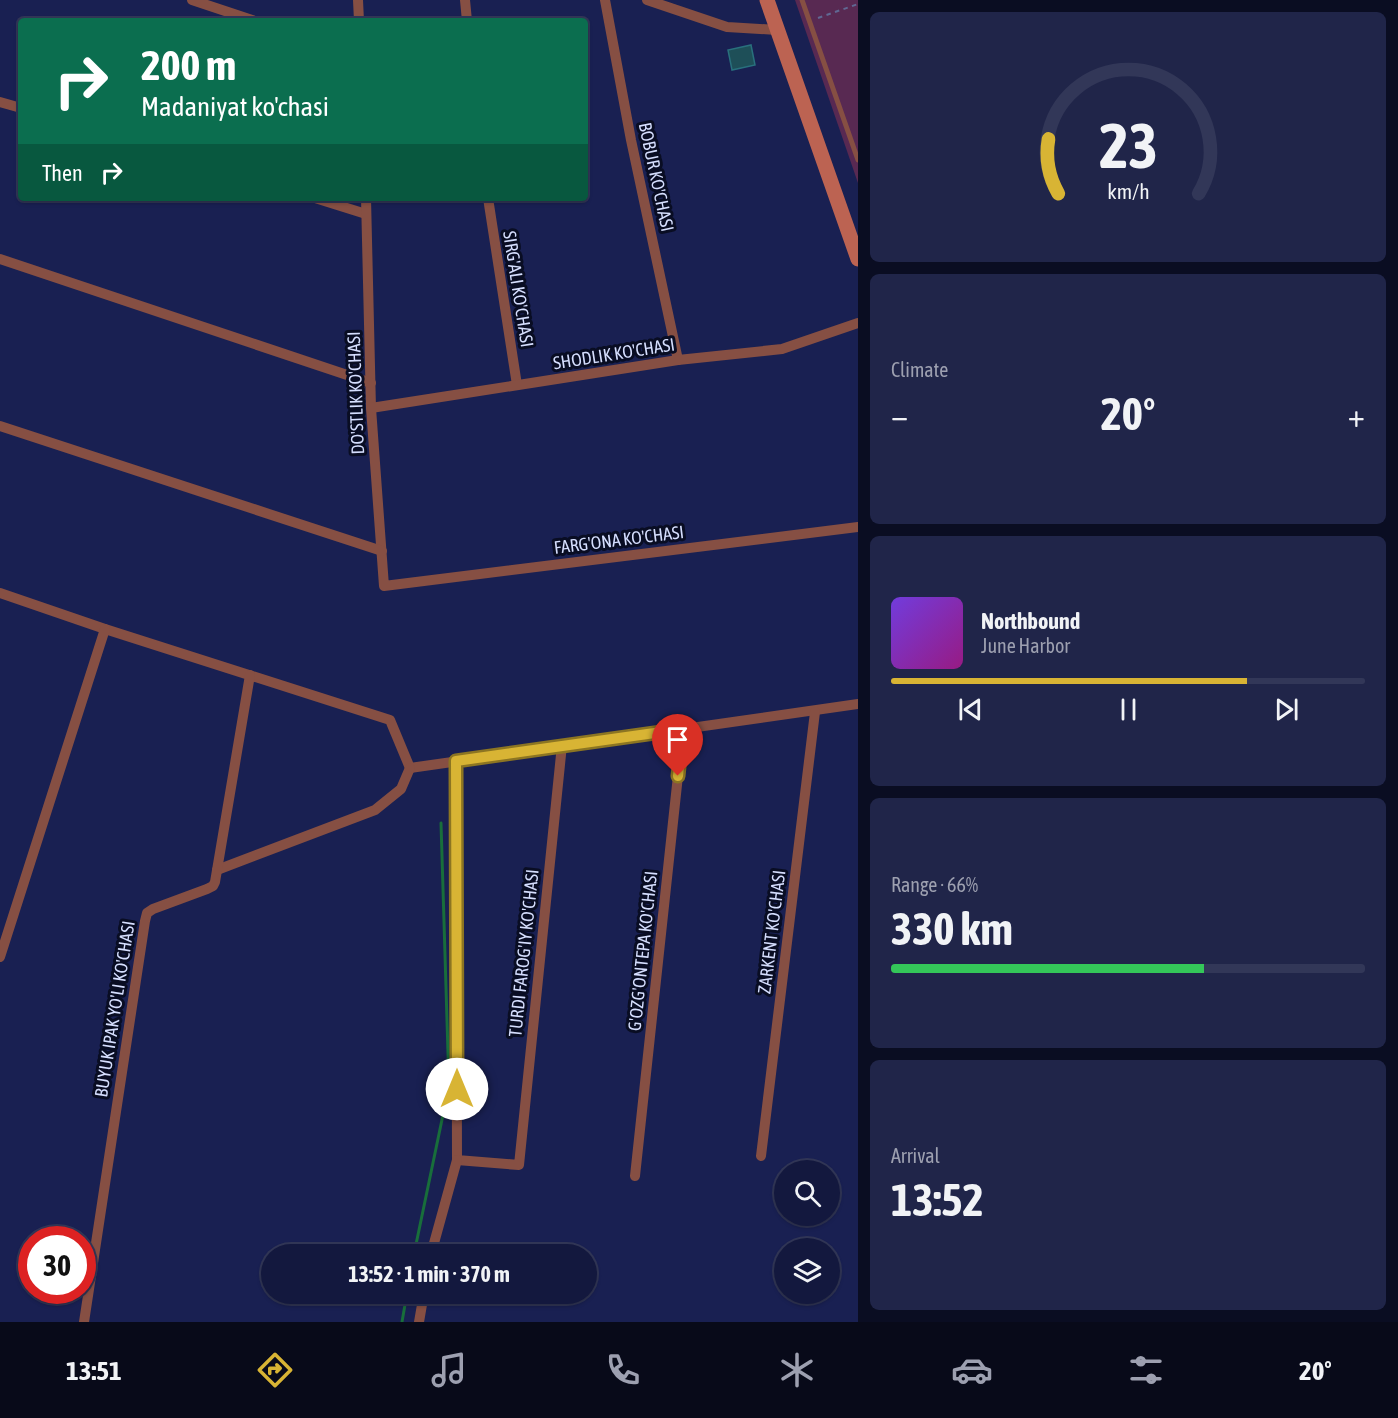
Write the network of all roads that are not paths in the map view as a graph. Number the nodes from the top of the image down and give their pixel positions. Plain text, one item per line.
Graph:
1 (192, 0) edge
2 (358, 0) edge
3 (465, 0) edge
4 (605, 0) edge
5 (647, 0) edge
6 (767, 0) edge
7 (802, 0) edge
8 (246, 18) edge
9 (359, 18) edge
10 (467, 18) edge
11 (777, 30) junction
12 (0, 102) edge
13 (18, 107) edge
14 (858, 160) edge
15 (325, 201) edge
16 (366, 201) edge
17 (488, 201) edge
18 (366, 214) junction
19 (0, 259) edge
20 (858, 259) edge
21 (858, 323) edge
22 (678, 360) junction
23 (371, 383) junction
24 (517, 385) junction
25 (371, 408) junction
26 (0, 426) edge
27 (858, 526) edge
28 (382, 551) junction
29 (384, 586) joint
30 (0, 593) edge
31 (105, 629) junction
32 (250, 675) junction
33 (858, 705) edge
34 (815, 712) junction
35 (683, 729) junction
36 (562, 745) junction
37 (456, 761) junction
38 (410, 768) junction
39 (217, 870) junction
40 (0, 957) edge
41 (761, 1156) dead end
42 (457, 1160) junction
43 (635, 1176) dead end
44 (434, 1244) edge
45 (422, 1304) edge
46 (84, 1322) edge
47 (419, 1322) edge

1 - 8 street
2 - 9 street
3 - 10 street
4 - 22 street, BOBUR KO'CHASI
5 - 11 street
6 - 11 street
7 - 14 lane
11 - 20 street
12 - 13 street
15 - 18 street
16 - 18 street, DO'STLIK KO'CHASI
17 - 24 street, SIRG'ALI KO'CHASI
18 - 23 street, DO'STLIK KO'CHASI
19 - 23 street
21 - 22 street, SHODLIK KO'CHASI
22 - 24 street, SHODLIK KO'CHASI
23 - 25 street, DO'STLIK KO'CHASI
24 - 25 street, SHODLIK KO'CHASI
25 - 28 street, DO'STLIK KO'CHASI
26 - 28 street
27 - 29 street, FARG'ONA KO'CHASI
28 - 29 street, DO'STLIK KO'CHASI
30 - 31 street
31 - 32 street
31 - 40 street
32 - 38 street
32 - 39 street, BUYUK IPAK YO'LI KO'CHASI
33 - 34 street
34 - 35 street
34 - 41 street, ZARKENT KO'CHASI
35 - 36 street
35 - 43 street, G'OZG'ONTEPA KO'CHASI
36 - 37 street
36 - 42 street, TURDI FAROG'IY KO'CHASI
37 - 38 street
37 - 42 street
38 - 39 street
39 - 46 street, BUYUK IPAK YO'LI KO'CHASI
42 - 44 street
45 - 47 street

